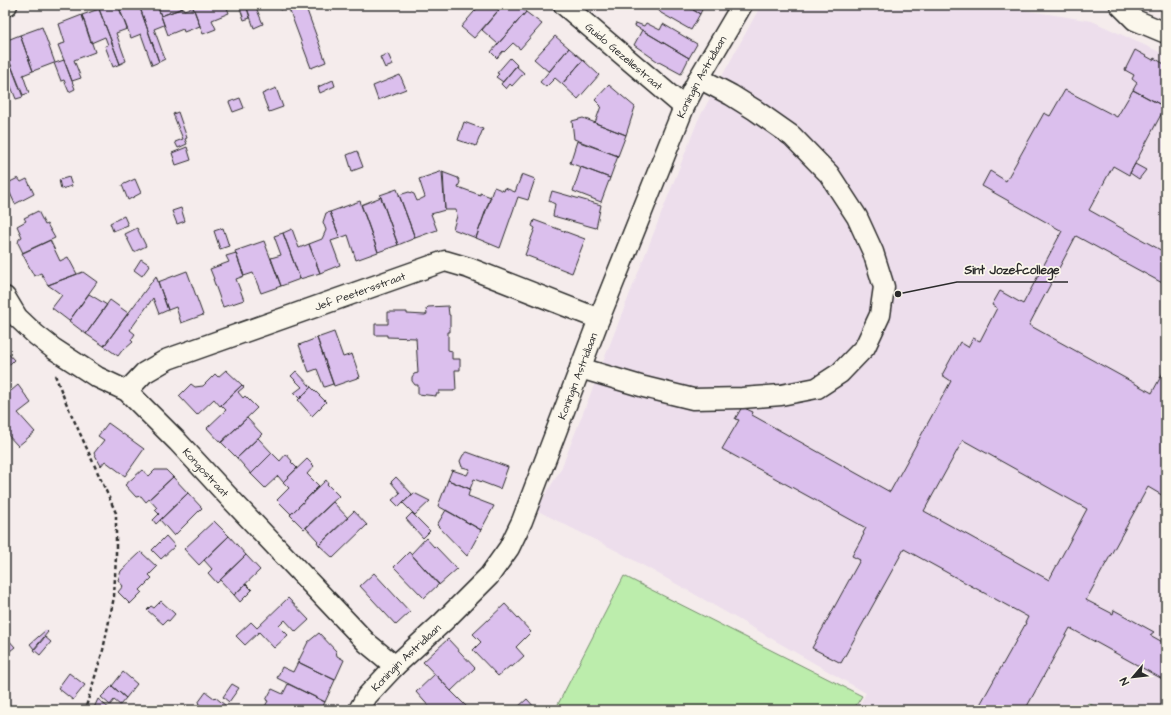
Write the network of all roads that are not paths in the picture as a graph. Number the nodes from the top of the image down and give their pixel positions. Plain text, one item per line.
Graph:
1 (564, 5) edge
2 (742, 5) edge
3 (1120, 5) edge
4 (1166, 33) edge
5 (699, 78) junction
6 (684, 107) junction
7 (5, 297) edge
8 (599, 319) junction
9 (580, 368) junction
10 (128, 391) junction
11 (395, 666) junction
12 (359, 710) edge

1 - 6 street, Guido Gezellestraat
2 - 5 street, Koningin Astridlaan
3 - 4 street
5 - 6 street, Koningin Astridlaan
5 - 9 street
6 - 8 street, Koningin Astridlaan
7 - 10 street, Kongostraat
8 - 9 street, Koningin Astridlaan
8 - 10 street, Jef Peetersstraat
9 - 11 street, Koningin Astridlaan
10 - 11 street, Kongostraat
11 - 12 street, Koningin Astridlaan

